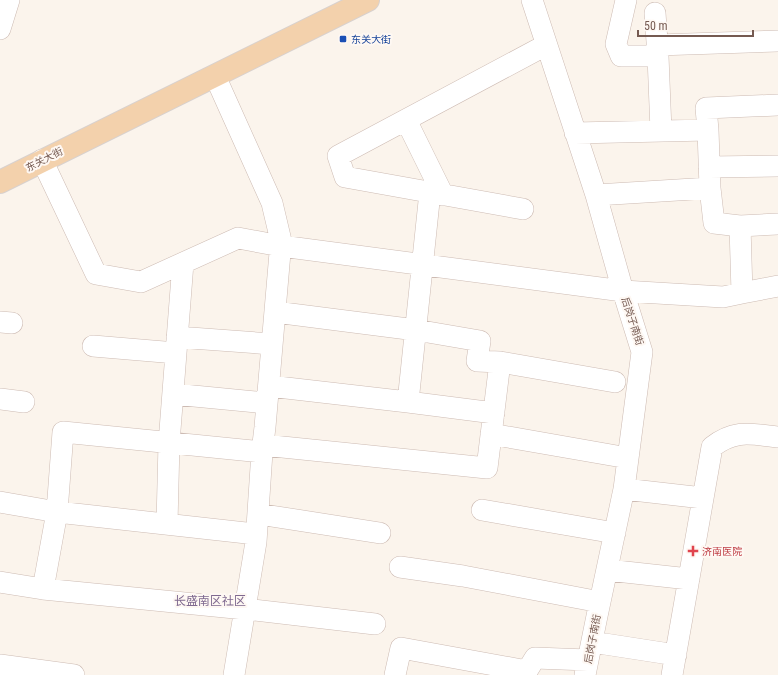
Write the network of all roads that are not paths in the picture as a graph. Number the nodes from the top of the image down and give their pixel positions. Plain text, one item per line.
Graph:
1 (9, 0) edge
2 (368, 0) edge
3 (532, 0) edge
4 (626, 0) edge
5 (655, 13) dead end
6 (0, 26) edge
7 (778, 41) edge
8 (546, 45) junction
9 (657, 50) junction
10 (215, 76) junction
11 (778, 105) edge
12 (406, 120) junction
13 (708, 130) junction
14 (661, 131) junction
15 (576, 133) junction
16 (42, 160) junction
17 (778, 166) edge
18 (709, 167) junction
19 (0, 182) edge
20 (710, 188) junction
21 (437, 194) junction
22 (596, 195) junction
23 (523, 209) dead end
24 (778, 224) edge
25 (740, 226) junction
26 (281, 246) junction
27 (183, 263) junction
28 (778, 286) edge
29 (623, 291) junction
30 (742, 293) junction
31 (275, 312) junction
32 (416, 330) junction
33 (272, 344) junction
34 (177, 345) junction
35 (93, 346) dead end
36 (500, 362) junction
37 (616, 382) dead end
38 (173, 394) junction
39 (268, 395) junction
40 (0, 399) edge
41 (24, 402) dead end
42 (408, 402) junction
43 (494, 413) junction
44 (491, 434) junction
45 (778, 436) edge
46 (169, 443) junction
47 (262, 448) junction
48 (628, 458) junction
49 (624, 489) junction
50 (703, 498) junction
51 (0, 502) edge
52 (482, 510) dead end
53 (57, 512) junction
54 (167, 524) junction
55 (257, 524) junction
56 (380, 533) dead end
57 (615, 533) junction
58 (400, 567) dead end
59 (607, 570) junction
60 (689, 579) junction
61 (0, 582) edge
62 (43, 589) junction
63 (600, 602) junction
64 (245, 609) junction
65 (375, 624) dead end
66 (676, 655) junction
67 (588, 659) edge
68 (0, 665) edge
69 (74, 675) edge
70 (234, 675) edge
71 (395, 675) edge
72 (672, 675) edge

1 - 6 street
2 - 10 main road, 东关大街
3 - 8 street, 后岗子南街
4 - 9 street
5 - 9 street
7 - 9 street
8 - 12 street
8 - 15 street, 后岗子南街
9 - 14 street
10 - 16 main road, 东关大街
10 - 26 street
11 - 13 street
12 - 21 street
12 - 21 street
13 - 14 street
13 - 18 street
14 - 15 street
15 - 22 street, 后岗子南街
16 - 19 main road, 东关大街
16 - 27 street
17 - 18 street
18 - 20 street
20 - 22 street
20 - 25 street
21 - 23 street
21 - 32 street
22 - 29 street, 后岗子南街
24 - 25 street
25 - 30 street
26 - 27 street
26 - 29 street
26 - 31 street
27 - 34 street
28 - 30 street
29 - 30 street
29 - 48 street, 后岗子南街
31 - 32 street
31 - 33 street
32 - 36 street
32 - 42 street
33 - 34 street
33 - 39 street
34 - 35 street
34 - 38 street
36 - 37 street
36 - 43 street
38 - 39 street
38 - 46 street
39 - 42 street
39 - 47 street
40 - 41 street
42 - 43 street
43 - 44 street
44 - 47 street
44 - 48 street
45 - 50 street
46 - 47 street
46 - 53 street
46 - 54 street
47 - 55 street
48 - 49 street, 后岗子南街
49 - 50 street
49 - 57 street, 后岗子南街
50 - 60 street
51 - 53 street
52 - 57 street
53 - 54 street
53 - 62 street
54 - 55 street
55 - 56 street
55 - 64 street
57 - 59 street, 后岗子南街
58 - 63 street
59 - 60 street
59 - 63 street, 后岗子南街
60 - 66 street
61 - 62 street
62 - 64 street
63 - 67 street, 后岗子南街
64 - 65 street
64 - 70 street
66 - 67 street
66 - 72 street
67 - 71 street
68 - 69 street

